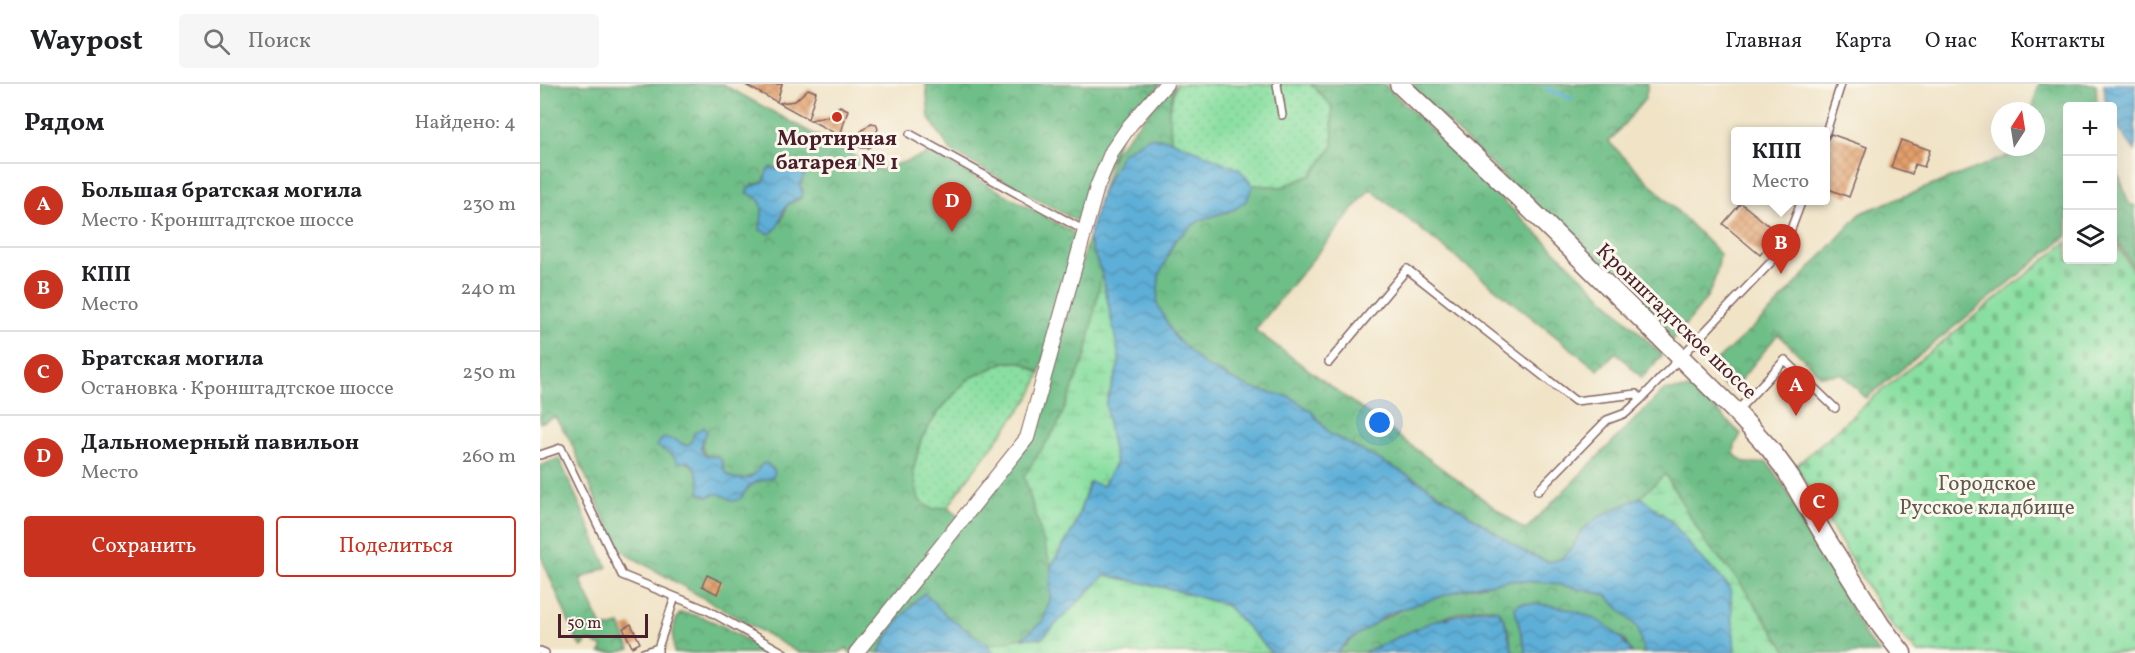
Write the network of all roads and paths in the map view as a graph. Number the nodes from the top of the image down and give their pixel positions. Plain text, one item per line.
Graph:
1 (1166, 84) edge
2 (1277, 84) edge
3 (1399, 84) edge
4 (1841, 84) edge
5 (1282, 115) dead end
6 (1828, 127) edge
7 (910, 134) dead end
8 (1800, 205) edge
9 (1085, 231) junction
10 (1680, 358) junction
11 (1329, 362) dead end
12 (1641, 399) junction
13 (1834, 408) dead end
14 (1736, 412) junction
15 (540, 456) edge
16 (1538, 492) dead end
17 (675, 597) junction
18 (658, 650) edge
19 (540, 651) edge
20 (545, 653) edge
21 (643, 653) edge
22 (784, 653) edge
23 (856, 653) edge
24 (1902, 653) edge

1 - 9 street
2 - 5 lane
3 - 10 street, Кронштадтское шоссе
4 - 6 lane
7 - 9 lane
8 - 10 lane
9 - 23 street
10 - 12 lane
10 - 14 street, Кронштадтское шоссе
11 - 12 lane
12 - 16 lane
13 - 14 lane
14 - 24 street, Кронштадтское шоссе
15 - 17 lane
17 - 18 lane
17 - 22 lane
18 - 21 lane
19 - 20 lane

